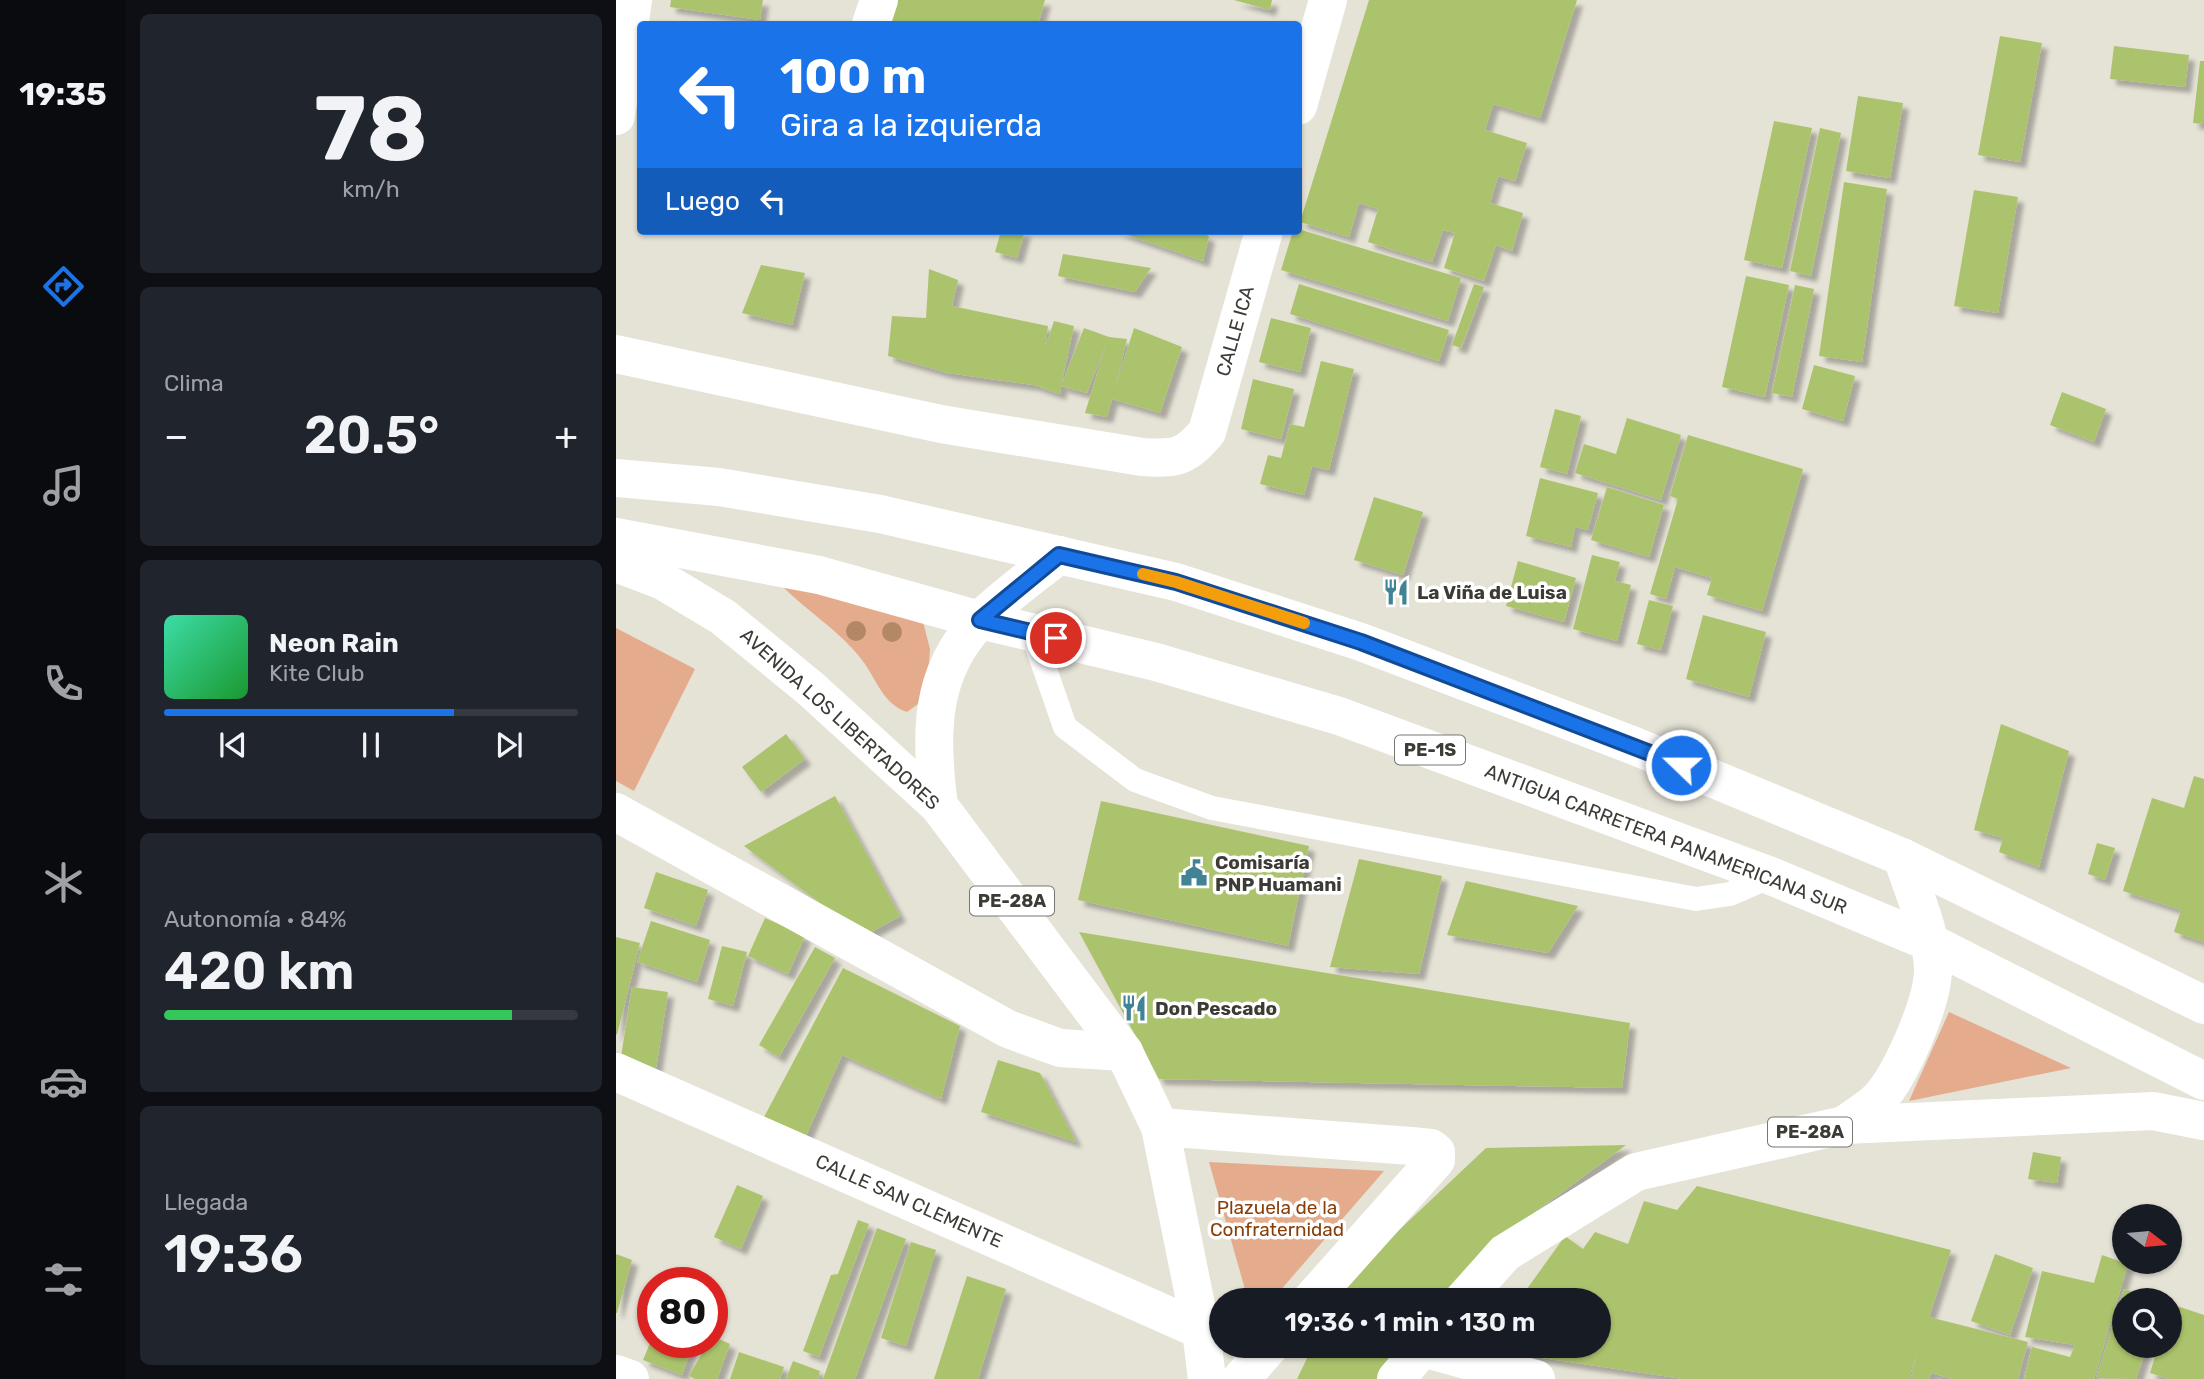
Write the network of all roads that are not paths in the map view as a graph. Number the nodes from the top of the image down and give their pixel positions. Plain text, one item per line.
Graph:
1 (879, 0) edge
2 (1328, 0) edge
3 (872, 21) edge
4 (637, 24) edge
5 (1302, 92) edge
6 (616, 116) edge
7 (1263, 235) edge
8 (616, 354) edge
9 (616, 478) edge
10 (616, 537) edge
11 (1059, 555) junction
12 (616, 563) edge
13 (980, 620) junction
14 (1032, 632) junction
15 (939, 806) junction
16 (616, 812) edge
17 (1902, 857) junction
18 (1771, 876) junction
19 (1929, 942) junction
20 (2204, 1005) edge
21 (1124, 1052) junction
22 (616, 1072) edge
23 (2204, 1081) edge
24 (2204, 1121) edge
25 (1844, 1125) junction
26 (1160, 1127) junction
27 (1322, 1288) edge
28 (1474, 1288) edge
29 (1202, 1330) junction
30 (1259, 1358) edge
31 (1414, 1358) edge
32 (1462, 1358) edge
33 (616, 1374) edge
34 (630, 1379) edge
35 (1207, 1379) edge
36 (1241, 1379) edge
37 (1396, 1379) edge
38 (1536, 1379) edge

1 - 3 main road
2 - 5 main road
4 - 6 main road
7 - 8 main road, CALLE ICA
9 - 11 main road
10 - 13 main road, ANTIGUA CARRETERA PANAMERICANA SUR / PE-1S
11 - 13 main road, PE-28A
11 - 17 main road
12 - 15 main road, AVENIDA LOS LIBERTADORES / PE-28A
13 - 14 main road, ANTIGUA CARRETERA PANAMERICANA SUR / PE-1S
13 - 15 main road, PE-28A
14 - 18 main road, ANTIGUA CARRETERA PANAMERICANA SUR / PE-1S
14 - 18 lane
15 - 21 main road, AVENIDA LOS LIBERTADORES / PE-28A
16 - 21 main road
17 - 19 main road, PE-28A
17 - 20 main road
18 - 19 main road, ANTIGUA CARRETERA PANAMERICANA SUR / PE-1S
19 - 23 main road, ANTIGUA CARRETERA PANAMERICANA SUR / PE-1S
19 - 25 main road, PE-28A
21 - 26 main road, AVENIDA LOS LIBERTADORES / PE-28A
22 - 29 main road, CALLE SAN CLEMENTE
24 - 25 main road, PE-28A
25 - 28 main road, PE-28A
26 - 27 main road
26 - 29 main road, AVENIDA LOS LIBERTADORES / PE-28A
29 - 35 main road, AVENIDA LOS LIBERTADORES / PE-28A
30 - 36 main road
31 - 37 main road
32 - 38 main road
33 - 34 main road

